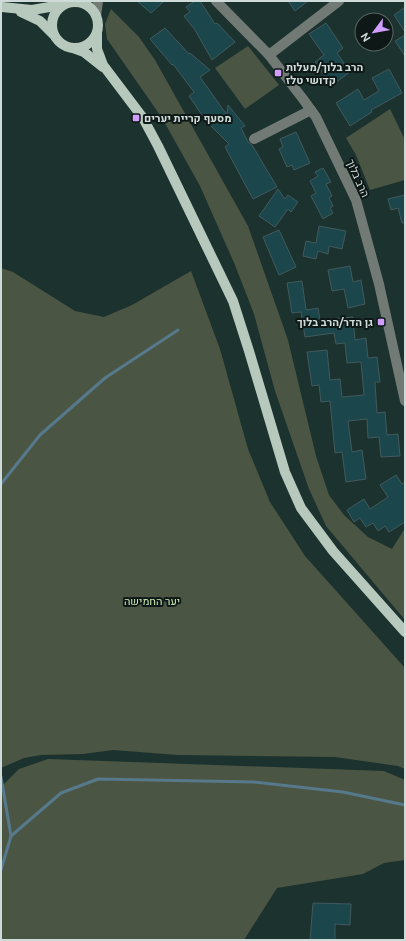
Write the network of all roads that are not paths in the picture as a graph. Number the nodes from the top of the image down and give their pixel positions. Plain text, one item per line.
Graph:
1 (98, 1) edge
2 (216, 1) edge
3 (339, 1) edge
4 (65, 3) edge
5 (1, 7) edge
6 (96, 16) junction
7 (97, 32) junction
8 (53, 34) junction
9 (72, 48) junction
10 (269, 55) junction
11 (110, 74) junction
12 (310, 110) junction
13 (254, 139) dead end
14 (405, 401) edge
15 (405, 632) edge

1 - 6 street
2 - 10 street, הרב בלוך
3 - 10 street
4 - 5 main road
4 - 6 main road
4 - 8 main road
5 - 8 main road
6 - 7 main road
7 - 9 main road
7 - 11 main road
8 - 9 main road
9 - 11 main road
10 - 12 street, הרב בלוך
11 - 15 main road
12 - 13 street
12 - 14 street, הרב בלוך

